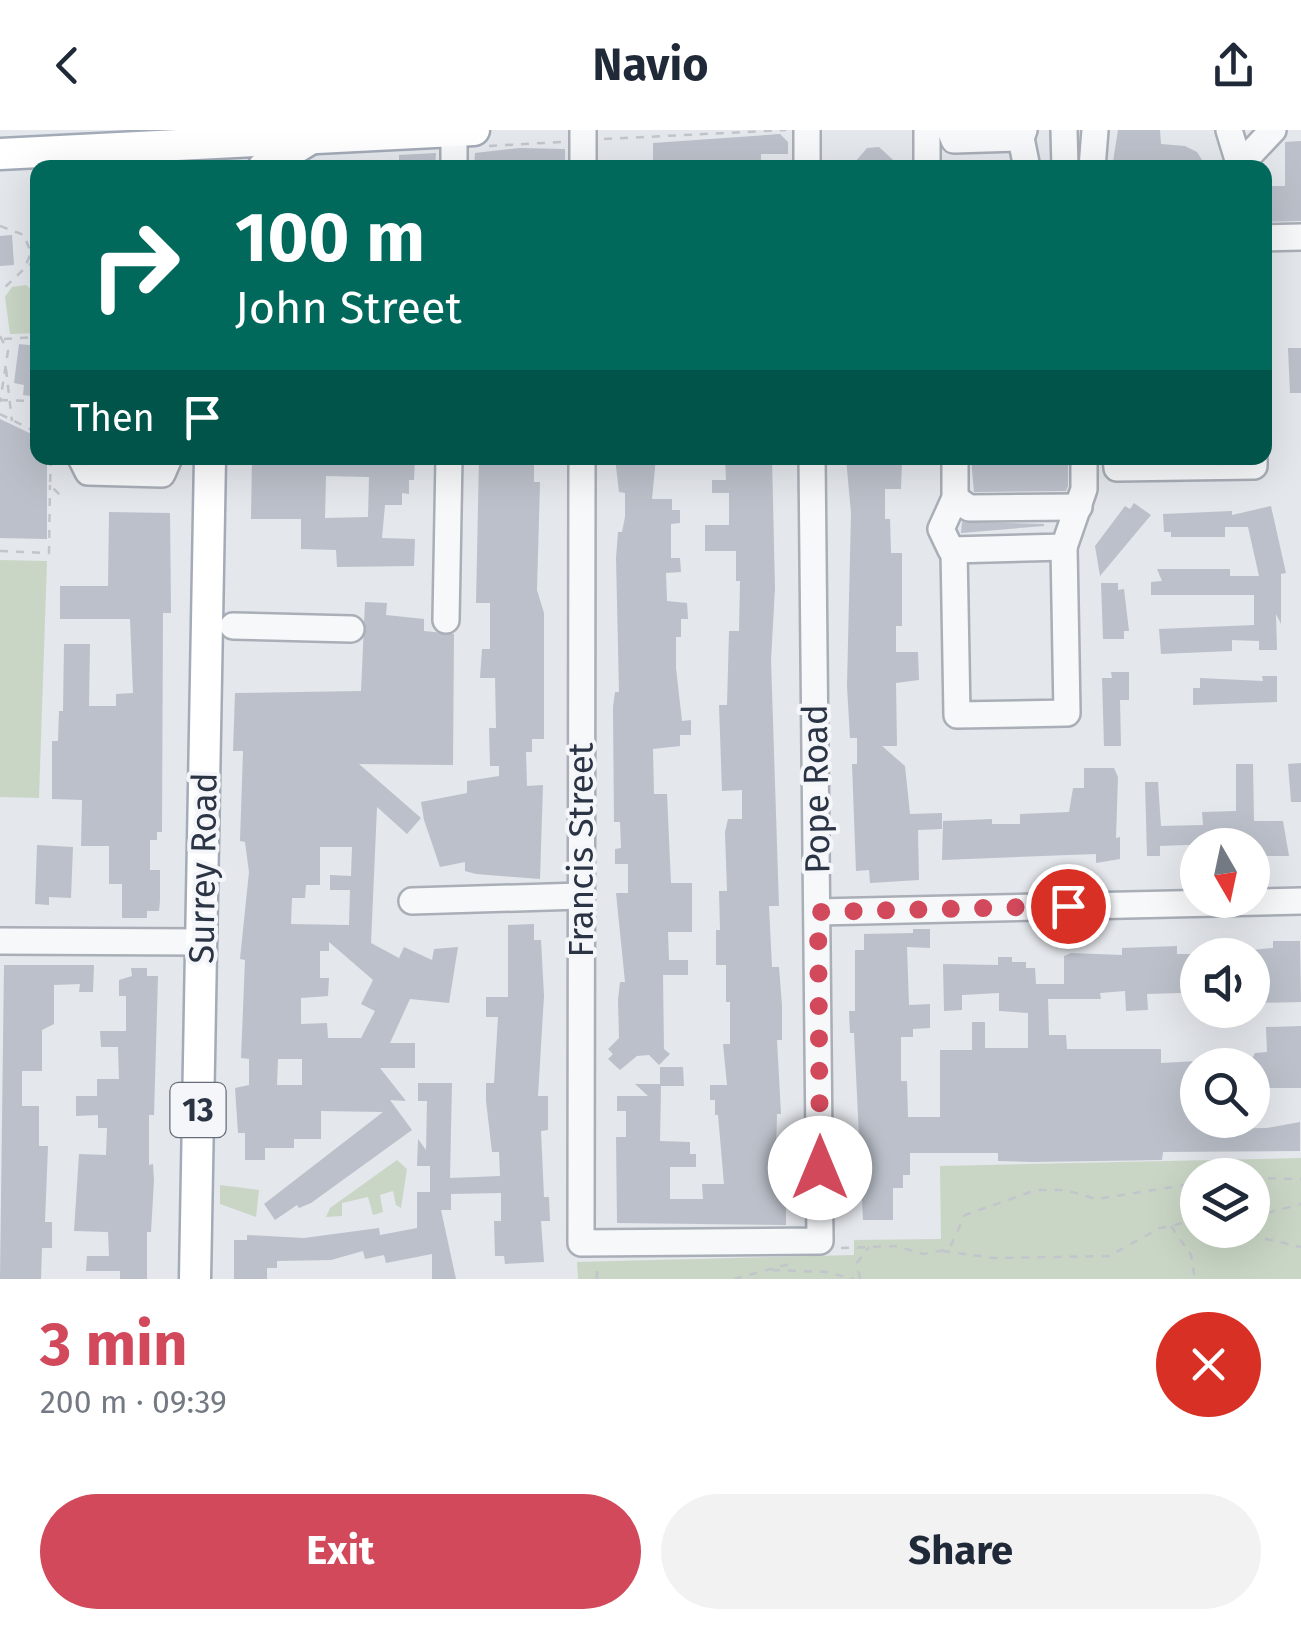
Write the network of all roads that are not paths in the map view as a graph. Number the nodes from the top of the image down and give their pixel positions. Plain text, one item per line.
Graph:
1 (807, 130) edge
2 (926, 130) edge
3 (950, 130) edge
4 (1064, 130) edge
5 (1095, 130) edge
6 (1229, 130) edge
7 (1273, 130) edge
8 (1022, 134) edge
9 (583, 135) edge
10 (313, 137) junction
11 (459, 144) edge
12 (219, 147) edge
13 (0, 154) edge
14 (165, 157) edge
15 (276, 160) edge
16 (584, 160) edge
17 (807, 160) edge
18 (927, 160) edge
19 (1026, 160) edge
20 (1065, 160) edge
21 (1093, 160) edge
22 (1237, 160) edge
23 (1243, 160) edge
24 (1272, 238) edge
25 (1301, 238) edge
26 (84, 465) edge
27 (166, 465) edge
28 (210, 465) edge
29 (449, 465) edge
30 (582, 465) edge
31 (812, 465) edge
32 (955, 465) edge
33 (1084, 465) edge
34 (1117, 465) edge
35 (1254, 465) edge
36 (955, 498) junction
37 (1078, 507) junction
38 (1064, 547) junction
39 (954, 550) junction
40 (446, 620) dead end
41 (232, 626) dead end
42 (350, 629) dead end
43 (581, 896) junction
44 (1301, 900) edge
45 (412, 901) dead end
46 (818, 912) junction
47 (0, 941) edge
48 (202, 942) junction
49 (828, 1244) joint
50 (195, 1279) edge

1 - 17 street
2 - 18 street
3 - 8 street
4 - 20 street
5 - 21 street
6 - 22 street
7 - 23 street
8 - 19 street
9 - 16 street
10 - 11 main road
10 - 12 main road
10 - 15 main road
12 - 14 main road
13 - 14 main road
24 - 25 street
26 - 27 street
28 - 48 main road, Surrey Road / 13
29 - 40 street
30 - 43 street, Francis Street
31 - 46 street, Pope Road
32 - 36 street
33 - 37 street
34 - 35 street
36 - 37 street
36 - 39 street
37 - 38 street
38 - 39 street
38 - 39 street
41 - 42 street
43 - 45 street
43 - 49 street, Francis Street
44 - 46 street
46 - 49 street, Pope Road
47 - 48 street
48 - 50 main road, Surrey Road / 13

